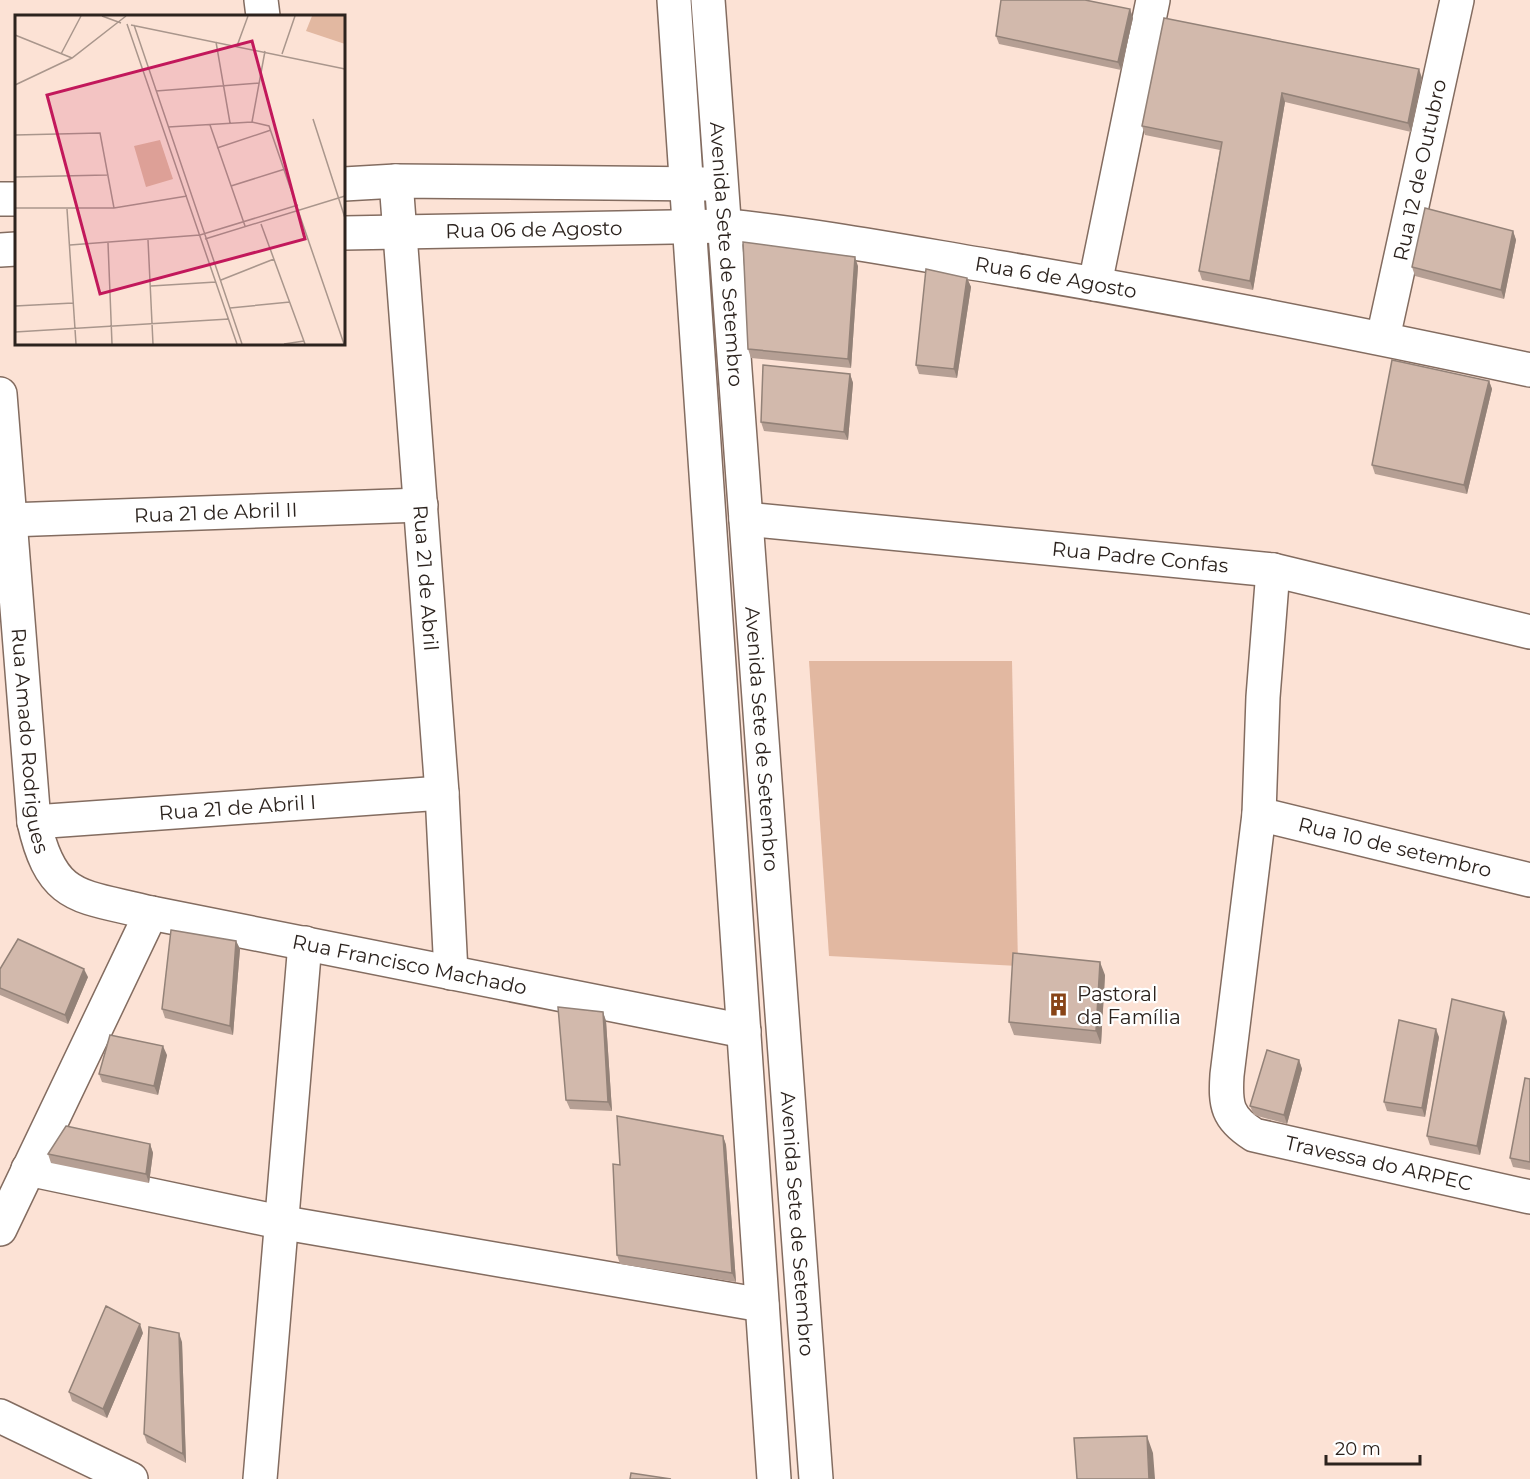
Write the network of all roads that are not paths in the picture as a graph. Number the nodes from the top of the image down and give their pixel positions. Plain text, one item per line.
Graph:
1 (261, 0) edge
2 (674, 0) edge
3 (708, 0) edge
4 (1153, 0) edge
5 (1457, 0) edge
6 (263, 15) edge
7 (396, 181) junction
8 (345, 184) edge
9 (722, 184) junction
10 (685, 185) junction
11 (689, 226) junction
12 (727, 226) junction
13 (399, 230) junction
14 (345, 233) edge
15 (15, 249) edge
16 (0, 250) edge
17 (1095, 284) junction
18 (1383, 338) junction
19 (1530, 370) edge
20 (0, 394) edge
21 (421, 506) junction
22 (746, 519) junction
23 (9, 520) junction
24 (1273, 570) junction
25 (1530, 632) edge
26 (442, 793) junction
27 (1259, 814) junction
28 (34, 822) junction
29 (1530, 880) edge
30 (77, 894) joint
31 (151, 913) junction
32 (304, 944) junction
33 (451, 973) junction
34 (744, 1031) junction
35 (28, 1169) junction
36 (1530, 1197) edge
37 (279, 1222) junction
38 (0, 1229) edge
39 (762, 1305) junction
40 (0, 1416) edge
41 (118, 1476) edge
42 (260, 1479) edge
43 (774, 1479) edge
44 (816, 1479) edge

1 - 6 street
2 - 10 street, Avenida Sete de Setembro
3 - 9 street, Avenida Sete de Setembro
4 - 17 street
5 - 18 street, Rua 12 de Outubro
7 - 8 street
7 - 10 street
7 - 13 street, Rua 21 de Abril
9 - 10 street
9 - 12 street, Avenida Sete de Setembro
10 - 11 street, Avenida Sete de Setembro
11 - 12 street, Rua 06 de Agosto
11 - 13 street, Rua 06 de Agosto
11 - 34 street, Avenida Sete de Setembro
12 - 17 street, Rua 6 de Agosto
12 - 22 street, Avenida Sete de Setembro
13 - 14 street, Rua 06 de Agosto
13 - 21 street, Rua 21 de Abril
15 - 16 street
17 - 18 street, Rua 6 de Agosto
18 - 19 street
20 - 23 street, Rua Amado Rodrigues
21 - 23 street, Rua 21 de Abril II
21 - 26 street, Rua 21 de Abril
22 - 24 street, Rua Padre Confas
22 - 44 street, Avenida Sete de Setembro
23 - 28 street, Rua Amado Rodrigues
24 - 25 street, Rua Padre Confas
24 - 27 street
26 - 28 street, Rua 21 de Abril I
26 - 33 street, Rua 21 de Abril
27 - 29 street, Rua 10 de setembro
27 - 36 street, Travessa do ARPEC
28 - 30 street, Rua Amado Rodrigues
30 - 31 street, Rua Francisco Machado
31 - 32 street, Rua Francisco Machado
31 - 35 street
32 - 33 street, Rua Francisco Machado
32 - 37 street
33 - 34 street, Rua Francisco Machado
34 - 39 street, Avenida Sete de Setembro
35 - 37 street
35 - 38 street
37 - 39 street
37 - 42 street
39 - 43 street, Avenida Sete de Setembro
40 - 41 street

